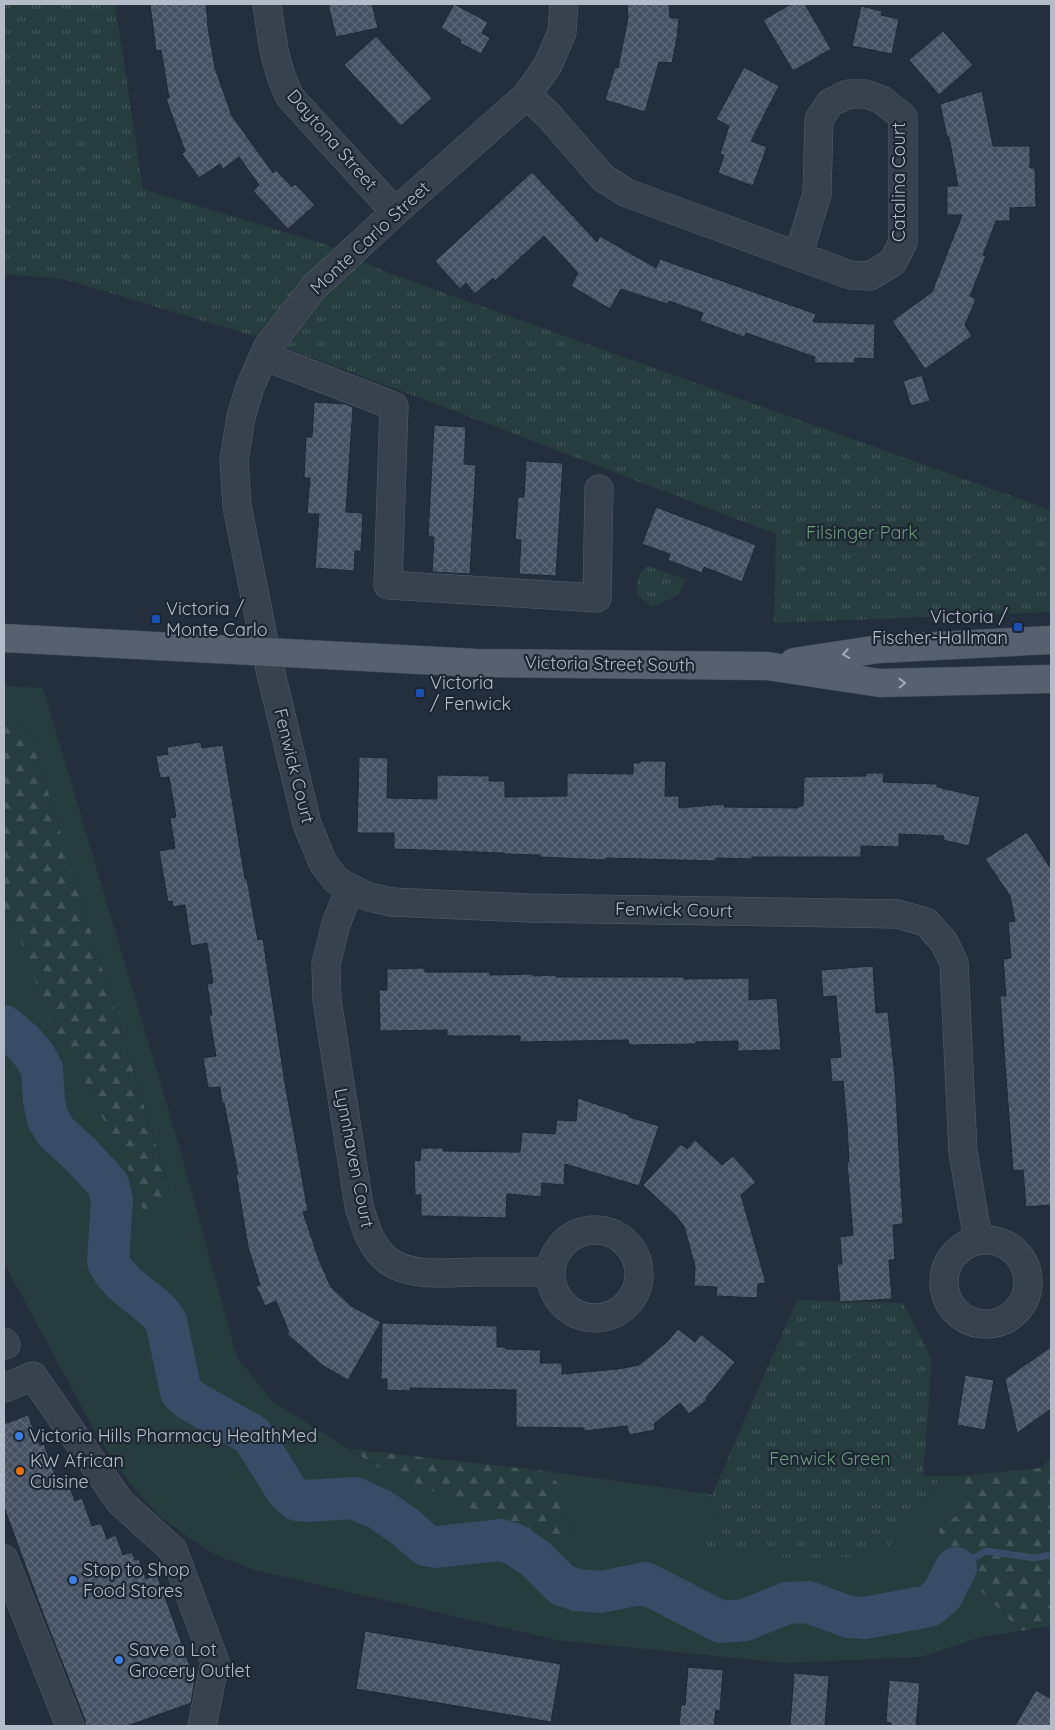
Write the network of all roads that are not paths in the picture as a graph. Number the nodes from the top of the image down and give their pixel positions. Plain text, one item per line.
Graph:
1 (267, 4) edge
2 (564, 4) edge
3 (526, 95) junction
4 (395, 212) junction
5 (798, 256) junction
6 (264, 356) junction
7 (599, 490) dead end
8 (4, 638) edge
9 (1051, 640) edge
10 (266, 652) junction
11 (767, 666) junction
12 (1051, 679) edge
13 (350, 888) junction
14 (978, 1240) dead end
15 (551, 1272) dead end
16 (4, 1388) edge
17 (4, 1559) edge
18 (70, 1726) edge
19 (202, 1726) edge

1 - 4 street, Daytona Street
2 - 3 street, Monte Carlo Street
3 - 4 street, Monte Carlo Street
3 - 5 street, Catalina Court
4 - 6 street, Monte Carlo Street
5 - 5 street, Catalina Court
6 - 7 street
6 - 10 street, Monte Carlo Street
8 - 10 main road, Victoria Street South
9 -> 11 main road, Victoria Street South
10 - 11 main road, Victoria Street South
10 - 13 street, Fenwick Court
11 -> 12 main road, Victoria Street South
13 - 14 street, Fenwick Court
13 - 15 street, Lynnhaven Court
16 - 19 street
17 - 18 street

